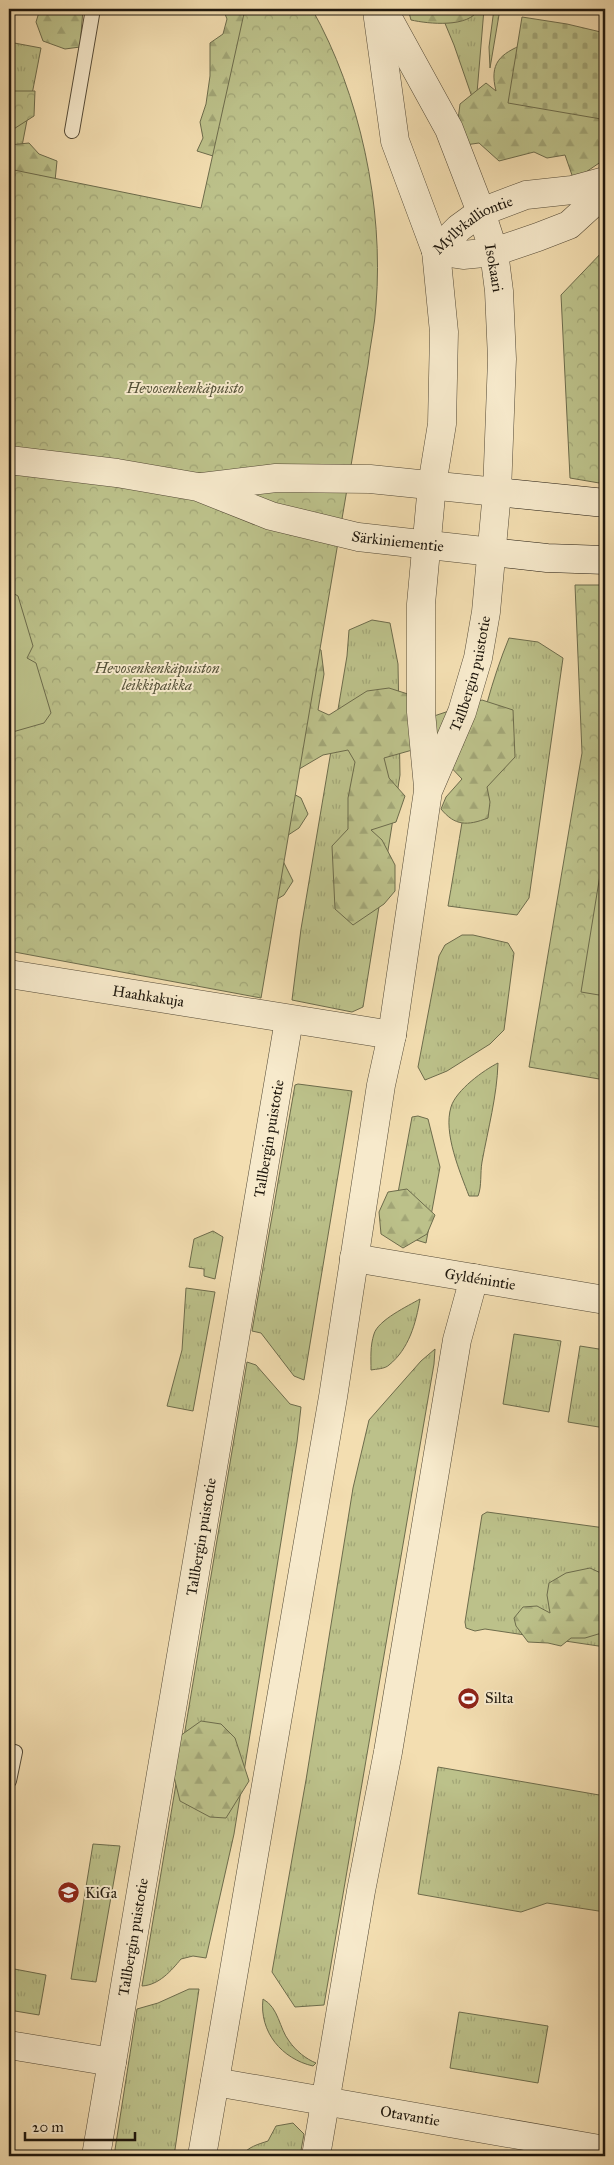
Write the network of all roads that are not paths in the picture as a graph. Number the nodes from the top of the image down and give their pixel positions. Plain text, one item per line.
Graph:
1 (93, 9) edge
2 (376, 9) edge
3 (383, 9) edge
4 (72, 131) dead end
5 (605, 181) edge
6 (605, 192) edge
7 (481, 212) junction
8 (436, 251) junction
9 (494, 252) junction
10 (9, 460) edge
11 (432, 485) junction
12 (198, 487) junction
13 (497, 492) junction
14 (605, 503) edge
15 (426, 545) junction
16 (492, 552) junction
17 (605, 560) edge
18 (428, 791) junction
19 (9, 974) edge
20 (289, 1020) junction
21 (392, 1035) junction
22 (354, 1258) junction
23 (474, 1278) junction
24 (605, 1300) edge
25 (16, 1752) dead end
26 (9, 1781) edge
27 (9, 2045) edge
28 (112, 2062) junction
29 (215, 2082) junction
30 (326, 2103) junction
31 (605, 2150) edge
32 (96, 2156) edge
33 (202, 2156) edge
34 (316, 2156) edge

1 - 4 lane
2 - 8 street
3 - 7 street, Isokaari
5 - 7 street, Myllykalliontie
6 - 9 street, Myllykalliontie
7 - 8 street, Myllykalliontie
7 - 9 street, Isokaari
8 - 9 street, Myllykalliontie
8 - 11 street
9 - 13 street, Isokaari
10 - 12 street, Särkiniementie
11 - 12 street, Särkiniementie
11 - 13 street, Särkiniementie
11 - 15 street
12 - 15 street, Särkiniementie
13 - 14 street, Särkiniementie
13 - 16 street, Isokaari
15 - 16 street, Särkiniementie
15 - 18 street, Tallbergin puistotie
16 - 17 street, Särkiniementie
16 - 18 street, Tallbergin puistotie
18 - 21 street, Tallbergin puistotie
19 - 20 street, Haahkakuja
20 - 21 street
20 - 28 street, Tallbergin puistotie
21 - 22 street, Tallbergin puistotie
22 - 23 street, Gyldénintie
22 - 29 street, Tallbergin puistotie
23 - 24 street, Gyldénintie
23 - 30 street
25 - 26 lane
27 - 28 street
28 - 32 street, Tallbergin puistotie
29 - 30 street, Otavantie
29 - 33 street, Tallbergin puistotie
30 - 31 street, Otavantie
30 - 34 street

